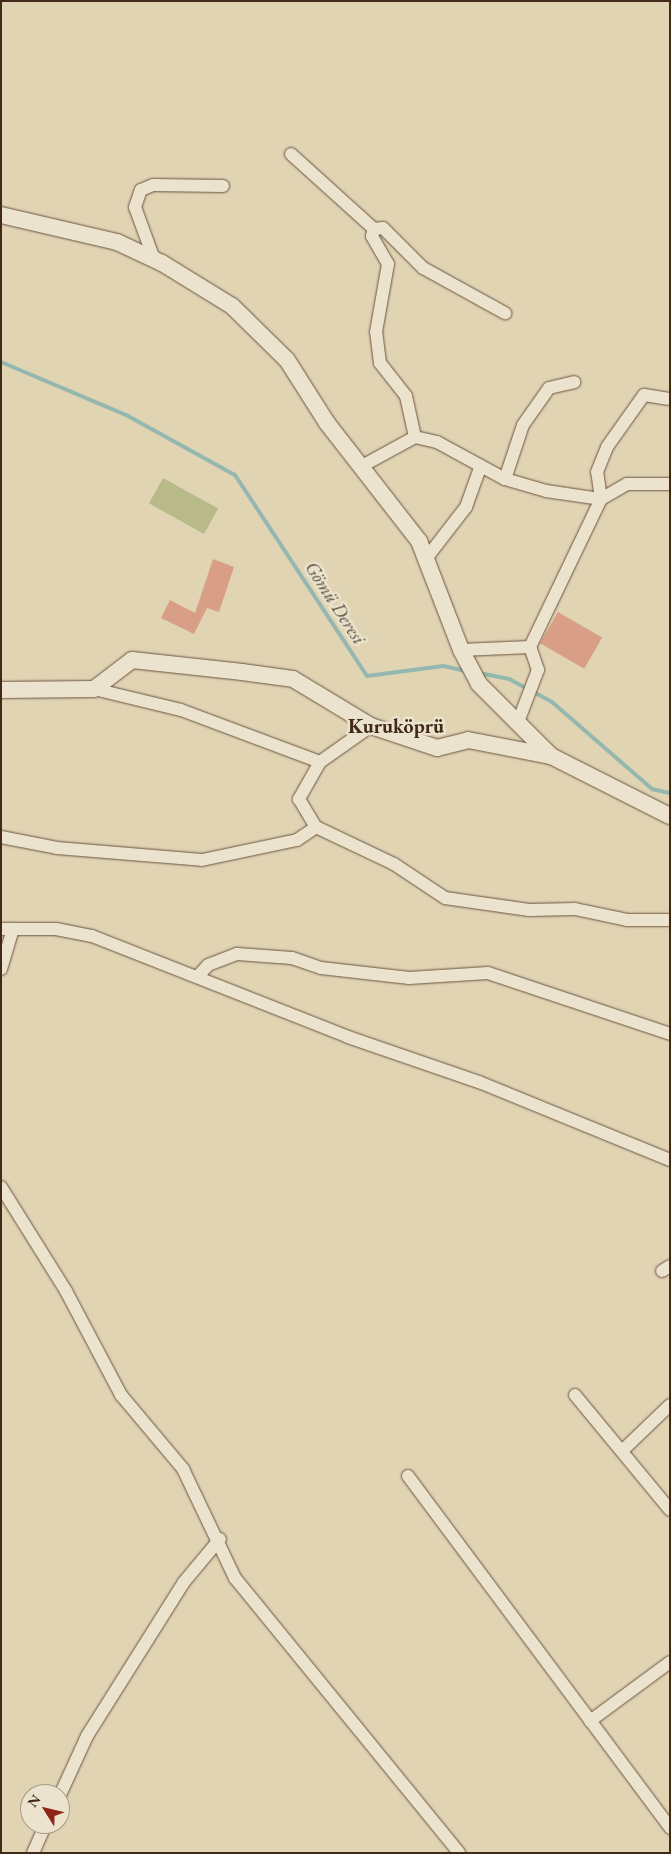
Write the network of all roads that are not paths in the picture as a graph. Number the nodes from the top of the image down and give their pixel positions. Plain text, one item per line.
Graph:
1 (291, 154) dead end
2 (223, 186) dead end
3 (1, 215) edge
4 (374, 229) junction
5 (154, 259) junction
6 (505, 313) dead end
7 (574, 382) dead end
8 (668, 399) dead end
9 (415, 437) junction
10 (362, 466) junction
11 (480, 468) junction
12 (505, 479) junction
13 (670, 484) edge
14 (601, 499) junction
15 (426, 560) junction
16 (530, 647) junction
17 (460, 650) junction
18 (94, 689) junction
19 (1, 690) edge
20 (518, 722) junction
21 (371, 726) junction
22 (550, 756) junction
23 (320, 762) junction
24 (670, 816) edge
25 (316, 827) junction
26 (1, 837) edge
27 (670, 920) edge
28 (7, 929) edge
29 (1, 969) edge
30 (197, 976) junction
31 (670, 1034) edge
32 (670, 1160) edge
33 (1, 1187) edge
34 (575, 1395) dead end
35 (670, 1405) edge
36 (623, 1450) junction
37 (408, 1476) dead end
38 (670, 1510) edge
39 (220, 1539) junction
40 (670, 1662) edge
41 (590, 1721) junction
42 (65, 1784) edge
43 (670, 1828) edge
44 (42, 1834) edge
45 (33, 1853) edge
46 (459, 1853) edge

1 - 4 street
2 - 5 street
3 - 5 street
4 - 6 street
4 - 9 street
5 - 10 street
7 - 12 street
8 - 14 street
9 - 10 street
9 - 11 street
10 - 15 street
11 - 12 street
11 - 15 street
12 - 14 street
13 - 14 street
14 - 16 street
15 - 17 street
16 - 17 street
16 - 20 street
17 - 20 street
18 - 19 street
18 - 21 street
18 - 23 street
20 - 22 street
21 - 22 street
21 - 23 street
22 - 24 street
23 - 25 street
25 - 26 street
25 - 27 street
28 - 29 street
28 - 30 street
30 - 31 street
30 - 32 street
33 - 39 street
34 - 36 street
35 - 36 street
36 - 38 street
37 - 41 street
39 - 42 street
39 - 46 street
40 - 41 street
41 - 43 street
44 - 45 street

